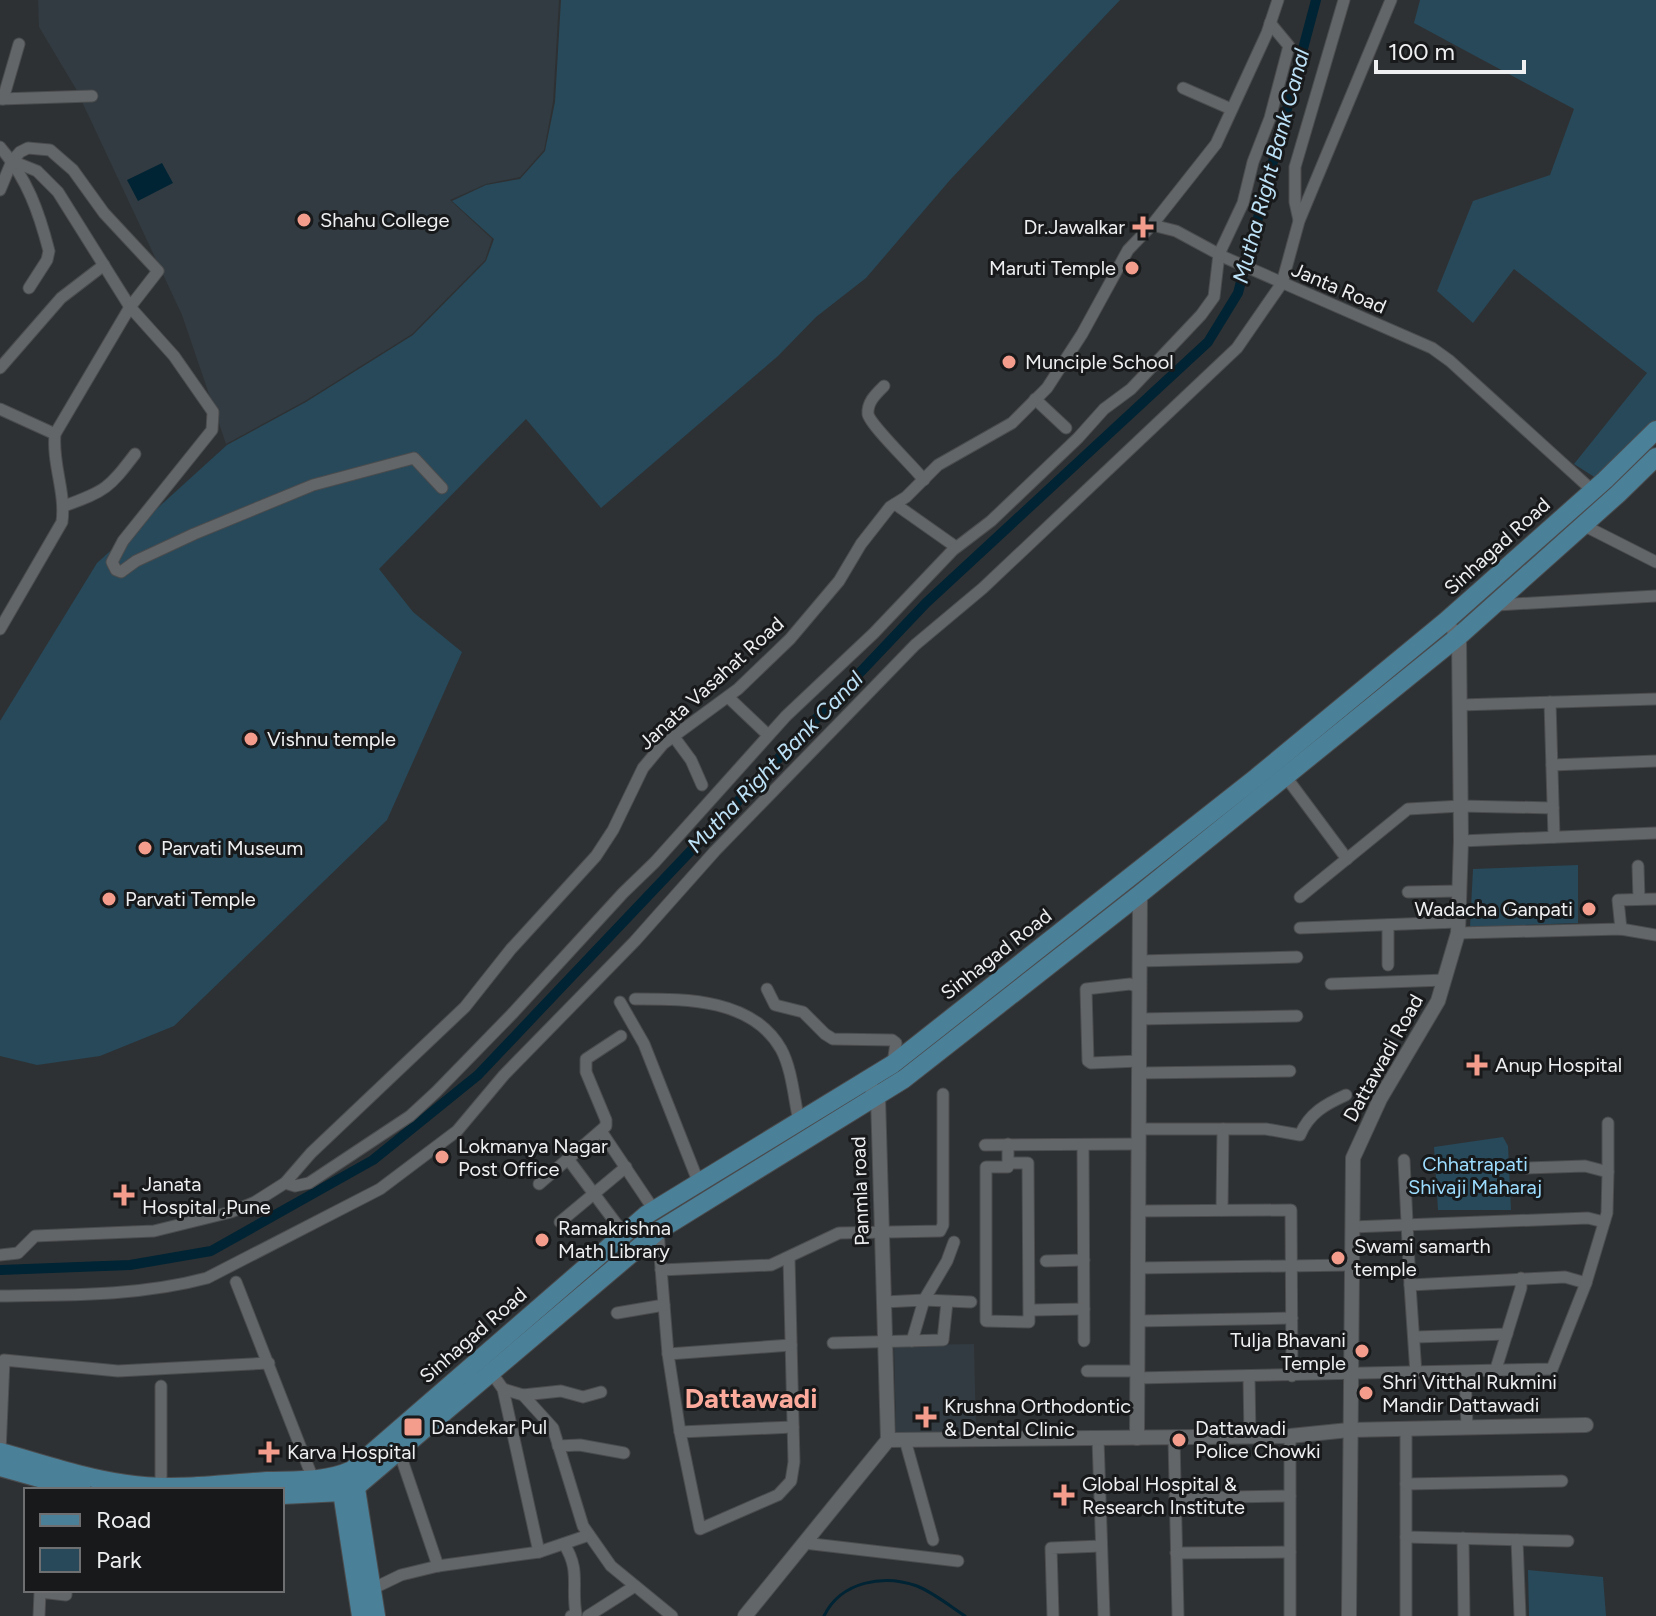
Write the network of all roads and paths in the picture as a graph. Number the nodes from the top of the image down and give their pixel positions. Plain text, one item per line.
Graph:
1 (1278, 0) edge
2 (1344, 0) edge
3 (1391, 0) edge
4 (1270, 23) junction
5 (19, 44) dead end
6 (1183, 88) dead end
7 (92, 96) dead end
8 (2, 99) edge
9 (1231, 109) junction
10 (0, 147) edge
11 (12, 161) junction
12 (0, 190) edge
13 (1299, 221) junction
14 (1152, 225) junction
15 (1223, 256) junction
16 (104, 265) junction
17 (1278, 281) junction
18 (29, 288) dead end
19 (130, 307) junction
20 (0, 368) edge
21 (884, 386) dead end
22 (1035, 399) junction
23 (0, 409) edge
24 (1066, 428) dead end
25 (1656, 430) edge
26 (55, 434) junction
27 (135, 454) dead end
28 (1656, 457) edge
29 (924, 480) junction
30 (442, 488) dead end
31 (1593, 491) junction
32 (895, 504) junction
33 (64, 506) junction
34 (1583, 525) junction
35 (956, 547) junction
36 (1656, 562) edge
37 (1656, 596) edge
38 (1492, 605) junction
39 (1452, 628) junction
40 (0, 629) edge
41 (728, 697) junction
42 (1656, 699) edge
43 (1550, 702) junction
44 (1460, 705) junction
45 (768, 735) junction
46 (674, 737) junction
47 (1656, 761) edge
48 (1552, 765) junction
49 (1286, 777) junction
50 (702, 785) dead end
51 (1461, 806) junction
52 (1553, 808) junction
53 (1656, 833) edge
54 (1554, 837) junction
55 (1461, 841) junction
56 (1347, 859) junction
57 (1638, 866) dead end
58 (1459, 891) junction
59 (1408, 892) dead end
60 (1140, 894) junction
61 (1300, 897) dead end
62 (1639, 899) junction
63 (1656, 899) edge
64 (1388, 925) junction
65 (1300, 928) dead end
66 (1458, 928) junction
67 (1621, 929) junction
68 (1656, 935) edge
69 (1297, 957) dead end
70 (1139, 961) junction
71 (1388, 965) dead end
72 (1445, 980) junction
73 (1331, 984) dead end
74 (1139, 987) junction
75 (767, 989) dead end
76 (635, 999) dead end
77 (620, 1002) dead end
78 (1297, 1016) dead end
79 (1139, 1019) junction
80 (621, 1036) dead end
81 (893, 1064) junction
82 (1139, 1067) junction
83 (1290, 1071) dead end
84 (867, 1081) junction
85 (943, 1094) dead end
86 (1346, 1095) dead end
87 (878, 1097) junction
88 (799, 1121) junction
89 (1608, 1123) dead end
90 (1223, 1129) junction
91 (601, 1131) junction
92 (1139, 1137) junction
93 (1008, 1144) junction
94 (985, 1145) dead end
95 (1083, 1145) junction
96 (568, 1159) junction
97 (1404, 1160) dead end
98 (1008, 1163) junction
99 (626, 1167) junction
100 (1527, 1168) dead end
101 (1608, 1172) junction
102 (698, 1181) junction
103 (285, 1183) junction
104 (539, 1184) dead end
105 (593, 1194) junction
106 (654, 1210) junction
107 (1222, 1210) junction
108 (1138, 1211) junction
109 (560, 1222) dead end
110 (1604, 1222) junction
111 (1405, 1225) junction
112 (1352, 1227) junction
113 (658, 1231) junction
114 (881, 1232) junction
115 (624, 1234) junction
116 (954, 1242) dead end
117 (0, 1255) edge
118 (789, 1258) junction
119 (1084, 1260) junction
120 (1046, 1261) dead end
121 (1291, 1265) junction
122 (1351, 1265) junction
123 (1138, 1268) junction
124 (661, 1270) junction
125 (1521, 1278) junction
126 (236, 1282) dead end
127 (1586, 1283) junction
128 (1410, 1285) junction
129 (0, 1296) edge
130 (924, 1300) junction
131 (884, 1302) junction
132 (947, 1302) junction
133 (971, 1302) dead end
134 (664, 1305) junction
135 (1084, 1309) junction
136 (1034, 1310) dead end
137 (617, 1313) dead end
138 (1292, 1318) junction
139 (1138, 1321) junction
140 (1507, 1334) junction
141 (1416, 1337) junction
142 (912, 1341) junction
143 (1084, 1341) dead end
144 (885, 1342) junction
145 (833, 1343) dead end
146 (791, 1345) junction
147 (668, 1354) junction
148 (495, 1361) junction
149 (269, 1363) junction
150 (1087, 1371) dead end
151 (1465, 1372) junction
152 (1495, 1372) junction
153 (1416, 1374) junction
154 (1137, 1375) junction
155 (1350, 1375) junction
156 (1292, 1376) junction
157 (1249, 1377) junction
158 (161, 1386) dead end
159 (503, 1389) junction
160 (601, 1392) dead end
161 (523, 1395) junction
162 (1586, 1425) dead end
163 (793, 1427) junction
164 (1467, 1427) junction
165 (1406, 1429) junction
166 (1349, 1430) junction
167 (680, 1432) junction
168 (1290, 1436) junction
169 (1250, 1437) junction
170 (1137, 1438) junction
171 (1174, 1438) junction
172 (1098, 1439) junction
173 (888, 1440) junction
174 (905, 1440) junction
175 (558, 1446) junction
176 (399, 1451) junction
177 (0, 1452) edge
178 (624, 1453) dead end
179 (0, 1467) edge
180 (313, 1479) junction
181 (345, 1480) junction
182 (1562, 1481) dead end
183 (1406, 1484) junction
184 (161, 1486) junction
185 (206, 1487) edge
186 (71, 1488) edge
187 (284, 1495) edge
188 (1290, 1496) junction
189 (1175, 1498) junction
190 (589, 1535) junction
191 (1406, 1537) junction
192 (1463, 1538) junction
193 (933, 1540) dead end
194 (1517, 1540) junction
195 (1568, 1541) dead end
196 (804, 1543) junction
197 (564, 1544) junction
198 (1101, 1546) junction
199 (539, 1552) junction
200 (1290, 1552) junction
201 (1176, 1553) junction
202 (958, 1561) dead end
203 (438, 1566) junction
204 (635, 1586) junction
205 (372, 1589) junction
206 (40, 1592) edge
207 (40, 1592) edge
208 (66, 1592) edge
209 (668, 1612) edge
210 (578, 1615) edge
211 (39, 1616) edge
212 (361, 1616) edge
213 (376, 1616) edge
214 (652, 1616) edge
215 (745, 1616) edge
216 (1053, 1616) edge
217 (1104, 1616) edge
218 (1178, 1616) edge
219 (1290, 1616) edge
220 (1349, 1616) edge
221 (1406, 1616) edge
222 (1464, 1616) edge
223 (1520, 1616) edge

1 - 4 street, Janata Vasahat Road
2 - 13 street
3 - 13 street
4 - 9 street, Janata Vasahat Road
4 - 15 street
5 - 8 street
6 - 9 street
7 - 8 street
9 - 14 street, Janata Vasahat Road
10 - 11 street
11 - 12 street
11 - 16 street
11 - 18 street
11 - 19 street
13 - 17 street
14 - 15 street
14 - 22 street, Janata Vasahat Road
15 - 17 street, Janta Road
15 - 35 street
16 - 19 street
16 - 20 street
17 - 31 street, Janta Road
17 - 129 street
19 - 26 street
19 - 30 street
21 - 29 street
22 - 24 street
22 - 29 street, Janata Vasahat Road
23 - 26 street
25 - 31 main road, Sinhagad Road
26 - 33 street
27 - 33 street
28 - 34 main road, Sinhagad Road
29 - 32 street, Janata Vasahat Road
31 - 39 main road, Sinhagad Road
32 - 35 street
32 - 41 street, Janata Vasahat Road
33 - 40 street
34 - 36 street
34 - 38 main road, Sinhagad Road
35 - 45 street
37 - 38 street
38 - 39 main road, Sinhagad Road
39 - 44 street, Dattawadi Road
39 - 49 main road, Sinhagad Road
39 - 81 main road, Sinhagad Road
41 - 45 street
41 - 46 street, Janata Vasahat Road
42 - 43 street
43 - 44 street
43 - 48 street
44 - 51 street, Dattawadi Road
45 - 103 street
46 - 50 street
46 - 103 street, Janata Vasahat Road
47 - 48 street
48 - 52 street
49 - 56 street
49 - 60 main road, Sinhagad Road
51 - 52 street
51 - 55 street, Dattawadi Road
51 - 56 street
52 - 54 street
53 - 54 street
54 - 55 street
55 - 58 street, Dattawadi Road
56 - 61 street
57 - 62 street
58 - 59 street
58 - 66 street, Dattawadi Road
60 - 70 street
60 - 87 main road, Sinhagad Road
62 - 63 street
62 - 67 street
64 - 65 street
64 - 66 street
64 - 71 street
66 - 67 street
66 - 72 street, Dattawadi Road
67 - 68 street
69 - 70 street
70 - 74 street
72 - 73 street
72 - 112 street, Dattawadi Road
74 - 79 street
74 - 82 street
75 - 81 street
76 - 88 street
77 - 102 street
78 - 79 street
79 - 82 street
80 - 91 street
81 - 84 main road, Sinhagad Road
82 - 83 street
82 - 92 street
84 - 87 street
84 - 88 main road, Sinhagad Road
85 - 114 street
86 - 90 street
87 - 113 main road, Sinhagad Road
87 - 114 street, Panmla road
88 - 102 main road, Sinhagad Road
89 - 101 street
90 - 92 street
90 - 107 street
91 - 96 street
91 - 99 street
92 - 95 street
92 - 108 street
93 - 94 street
93 - 95 street
93 - 98 street
95 - 119 street
96 - 104 street
96 - 105 street
97 - 111 street
98 - 98 street
99 - 105 street
99 - 106 street
100 - 101 street
101 - 110 street
102 - 106 main road, Sinhagad Road
103 - 117 street, Janata Vasahat Road
105 - 109 street
105 - 115 street
106 - 115 main road, Sinhagad Road
107 - 108 street
107 - 121 street
108 - 123 street
110 - 111 street
110 - 127 street
111 - 112 street
111 - 128 street
112 - 122 street, Dattawadi Road
113 - 124 street
113 - 148 main road, Sinhagad Road
114 - 118 street
114 - 131 street, Panmla road
115 - 148 main road, Sinhagad Road
116 - 130 street
118 - 124 street
118 - 146 street
119 - 120 street
119 - 135 street
121 - 122 street
121 - 123 street
121 - 138 street
122 - 155 street, Dattawadi Road
123 - 139 street
124 - 134 street
125 - 127 street
125 - 128 street
125 - 140 street
126 - 149 street
127 - 152 street
128 - 141 street
130 - 131 street
130 - 132 street
130 - 142 street
131 - 144 street, Panmla road
132 - 133 street
132 - 142 street
134 - 137 street
134 - 147 street
135 - 136 street
135 - 143 street
138 - 139 street
138 - 156 street
139 - 154 street
140 - 141 street
140 - 152 street
141 - 153 street
142 - 144 street
144 - 145 street
144 - 173 street, Panmla road
146 - 147 street
146 - 163 street
147 - 167 street
148 - 159 street
148 - 176 main road, Sinhagad Road
148 - 181 main road, Sinhagad Road
149 - 177 street
149 - 180 street
150 - 154 street
151 - 152 street
151 - 153 street
151 - 164 street
153 - 155 street
154 - 157 street
154 - 170 street
155 - 156 street
155 - 166 street, Dattawadi Road
156 - 157 street
157 - 169 street
158 - 184 street
159 - 161 street
159 - 199 street
160 - 161 street
161 - 175 street
162 - 164 street
163 - 167 street
163 - 167 street
164 - 165 street
165 - 166 street
165 - 183 street
166 - 168 street
166 - 220 street, Dattawadi Road
168 - 169 street
168 - 188 street
169 - 171 street
170 - 171 street
170 - 172 street
171 - 189 street
172 - 174 street
172 - 198 street
173 - 174 street
173 - 196 street
174 - 193 street
175 - 178 street
175 - 190 street
176 - 181 main road, Sinhagad Road
176 - 203 street
177 - 184 main road
179 - 186 main road
180 - 181 main road
180 - 185 main road
181 - 187 main road
181 - 205 main road
181 - 212 main road
182 - 183 street
183 - 191 street
184 - 185 main road
188 - 189 street
188 - 200 street
189 - 201 street
190 - 197 street
190 - 204 street
191 - 192 street
191 - 221 street
192 - 194 street
192 - 222 street
194 - 195 street
194 - 223 street
196 - 202 street
196 - 215 street
197 - 199 street
197 - 210 street
198 - 216 street
198 - 217 street
199 - 203 street
200 - 201 street
200 - 219 street
201 - 218 street
203 - 205 street
204 - 209 street
204 - 210 street
205 - 213 main road
206 - 208 street
207 - 211 street
209 - 214 street

